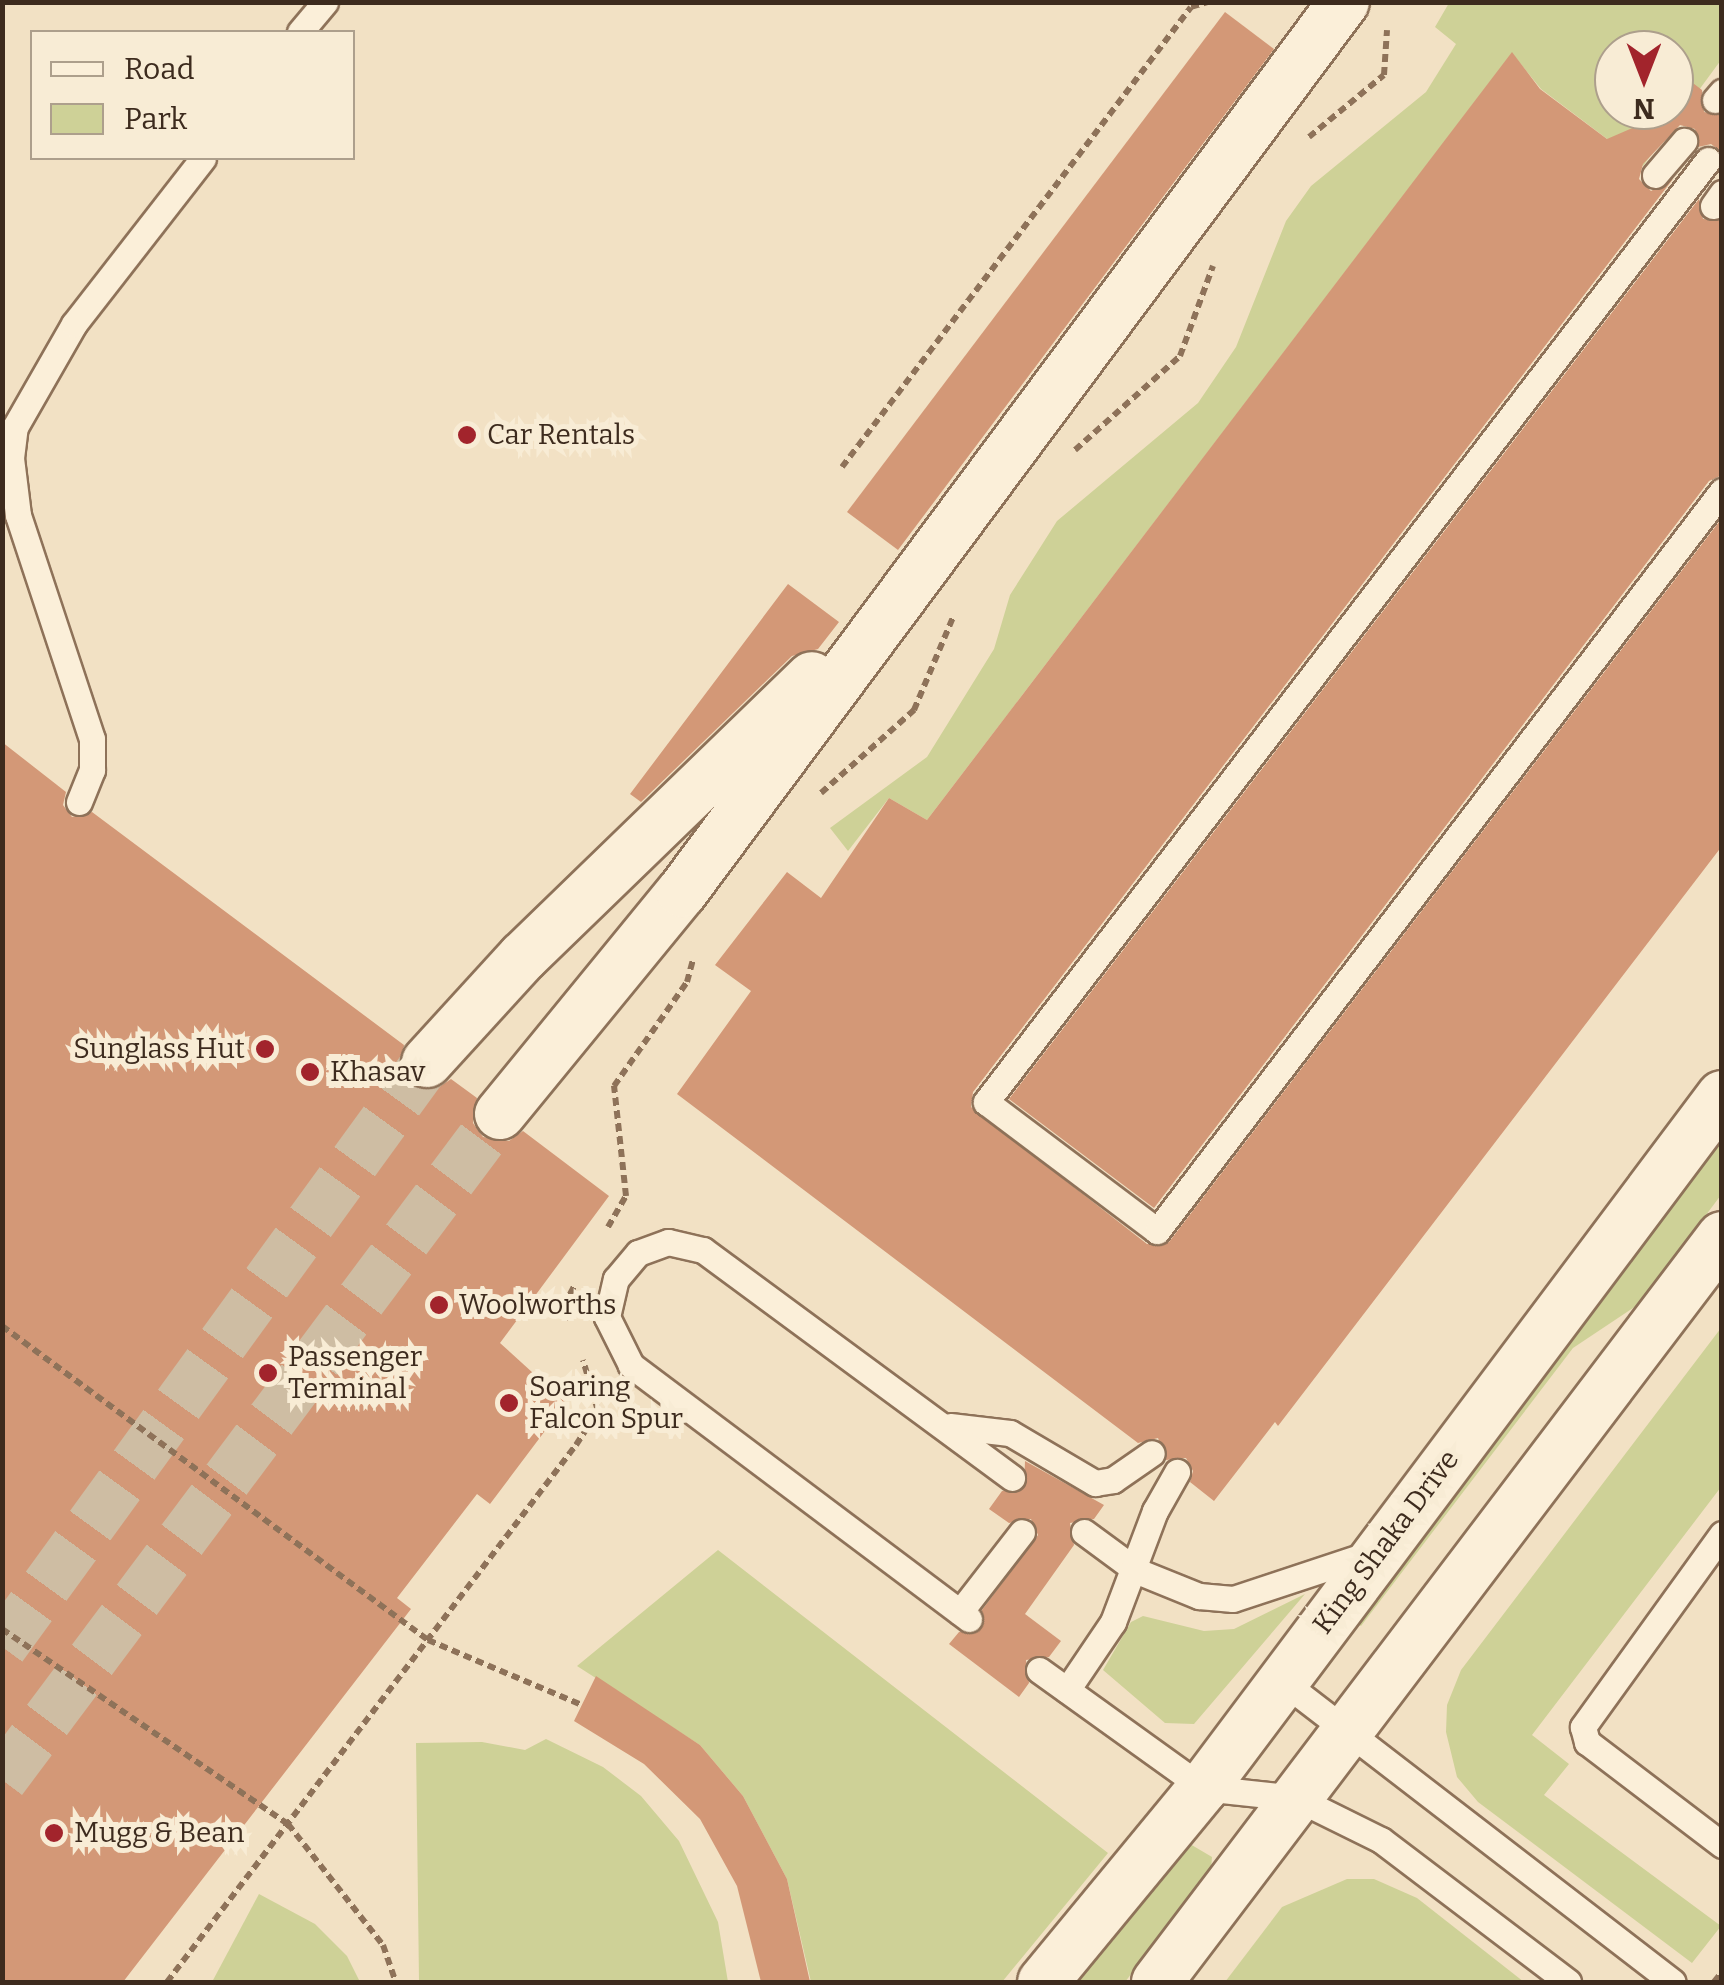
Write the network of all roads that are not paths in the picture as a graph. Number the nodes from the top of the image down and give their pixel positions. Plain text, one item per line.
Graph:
1 (324, 2) edge
2 (1366, 11) edge
3 (302, 30) edge
4 (1684, 142) dead end
5 (201, 160) edge
6 (1708, 160) dead end
7 (1655, 175) dead end
8 (1722, 491) edge
9 (923, 568) junction
10 (79, 802) dead end
11 (427, 1062) tunnel mouth
12 (1722, 1096) edge
13 (500, 1114) tunnel mouth
14 (1722, 1237) edge
15 (950, 1426) junction
16 (1152, 1453) dead end
17 (1177, 1472) dead end
18 (1012, 1478) dead end
19 (1022, 1532) dead end
20 (1084, 1532) dead end
21 (1722, 1534) edge
22 (1378, 1551) junction
23 (1137, 1570) junction
24 (1039, 1670) dead end
25 (1282, 1682) junction
26 (1067, 1690) junction
27 (1348, 1734) junction
28 (1204, 1788) junction
29 (1296, 1798) junction
30 (1722, 1845) edge
31 (1043, 1982) edge
32 (1157, 1982) edge
33 (1568, 1982) edge
34 (1673, 1982) edge

1 - 3 lane
2 - 9 street
4 - 7 lane
5 - 10 lane
6 - 8 lane
9 - 11 street
9 - 13 street
12 - 22 street, King Shaka Drive
14 - 27 street
15 - 16 lane
15 - 18 lane
15 - 19 lane
17 - 23 lane
20 - 23 lane
21 - 30 lane
22 - 23 lane
22 - 25 street, King Shaka Drive
23 - 26 lane
24 - 26 lane
25 - 27 lane
25 - 28 street, King Shaka Drive
26 - 28 lane
27 - 29 street
27 - 34 lane
28 - 29 lane
28 - 31 street, King Shaka Drive
29 - 32 street
29 - 33 lane

